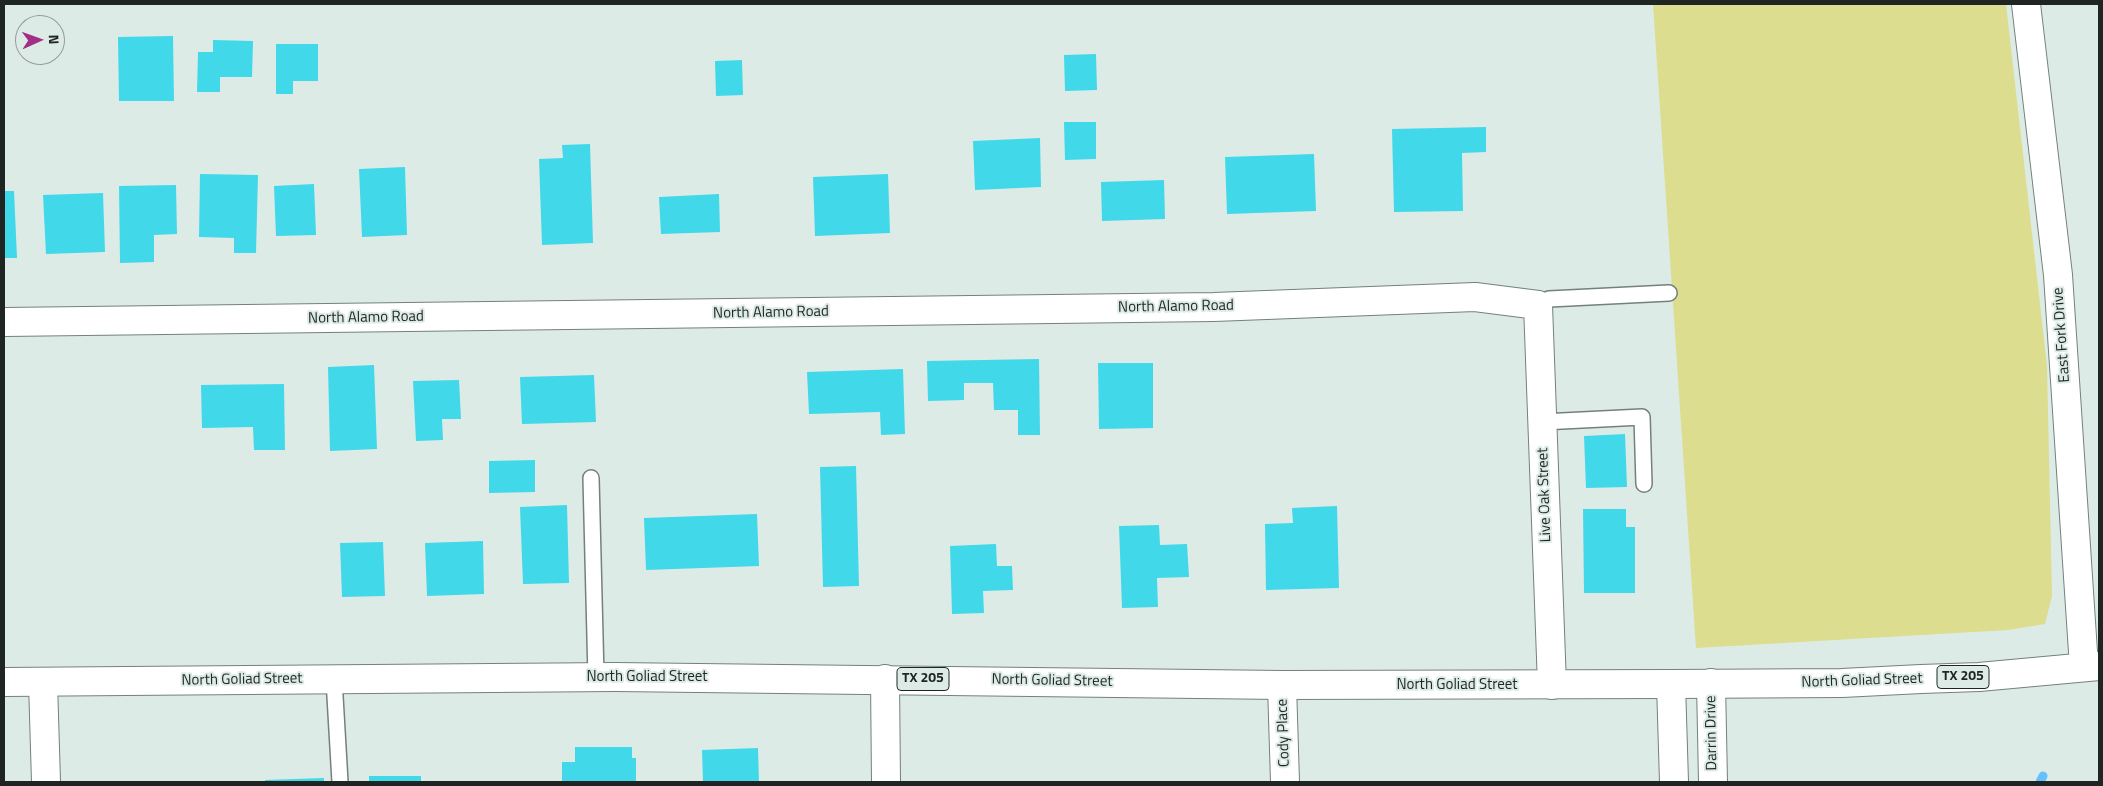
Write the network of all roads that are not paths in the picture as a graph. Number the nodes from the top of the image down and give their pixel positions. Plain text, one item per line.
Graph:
1 (2026, 4) edge
2 (1669, 293) dead end
3 (1538, 305) junction
4 (4, 322) edge
5 (1542, 422) junction
6 (591, 478) dead end
7 (1644, 484) dead end
8 (2092, 667) edge
9 (596, 677) junction
10 (334, 679) junction
11 (884, 679) junction
12 (4, 682) edge
13 (43, 682) junction
14 (1711, 683) junction
15 (1671, 684) junction
16 (1282, 685) junction
17 (1552, 685) junction
18 (46, 782) edge
19 (340, 782) edge
20 (886, 782) edge
21 (1285, 782) edge
22 (1674, 782) edge
23 (1713, 782) edge

1 - 8 street, East Fork Drive
2 - 3 lane
3 - 4 street, North Alamo Road
3 - 5 street, Live Oak Street
5 - 7 lane
5 - 17 street, Live Oak Street
6 - 9 lane
8 - 14 street, North Goliad Street / TX 205
9 - 10 street, North Goliad Street / TX 205
9 - 11 street, North Goliad Street / TX 205
10 - 13 street, North Goliad Street / TX 205
10 - 19 lane
11 - 16 street, North Goliad Street / TX 205
11 - 20 street
12 - 13 street, North Goliad Street / TX 205
13 - 18 street
14 - 15 street, North Goliad Street / TX 205
14 - 23 street, Darrin Drive
15 - 17 street, North Goliad Street / TX 205
15 - 22 street
16 - 17 street, North Goliad Street / TX 205
16 - 21 street, Cody Place

